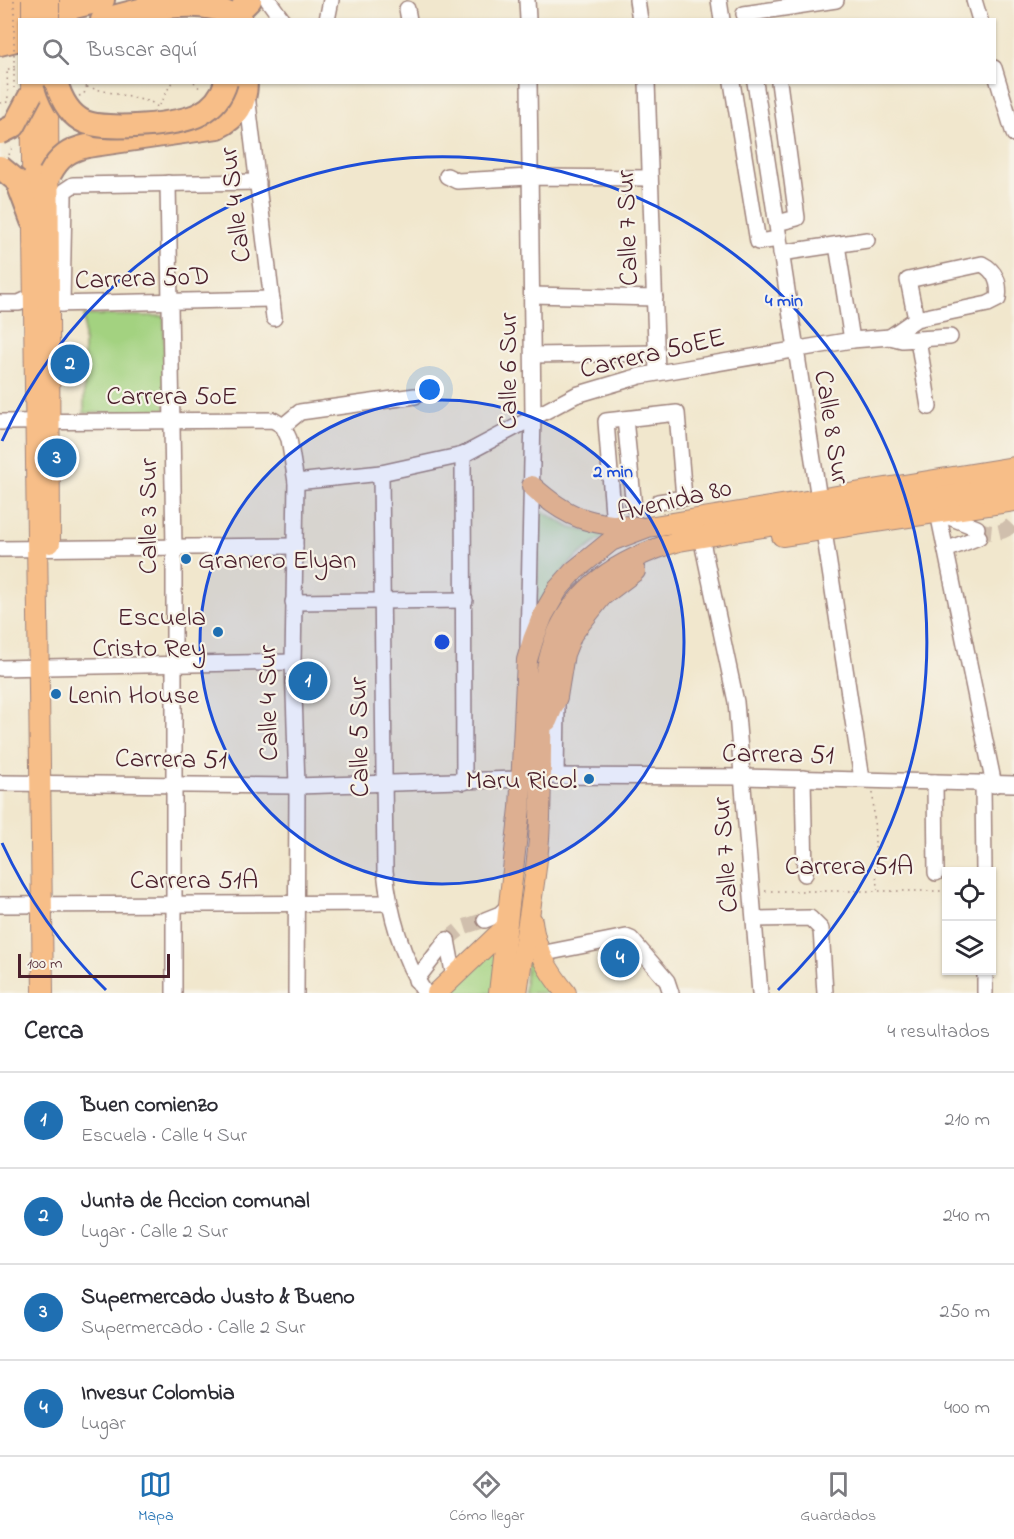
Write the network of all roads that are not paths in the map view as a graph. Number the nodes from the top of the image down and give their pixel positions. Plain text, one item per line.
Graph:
1 (21, 0) edge
2 (32, 0) edge
3 (49, 0) edge
4 (103, 0) edge
5 (178, 0) edge
6 (250, 0) edge
7 (268, 0) edge
8 (331, 0) edge
9 (527, 0) edge
10 (638, 0) edge
11 (719, 0) edge
12 (836, 0) edge
13 (974, 0) edge
14 (0, 5) edge
15 (770, 5) edge
16 (145, 9) junction
17 (744, 11) edge
18 (805, 12) edge
19 (28, 18) edge
20 (32, 18) edge
21 (48, 18) edge
22 (110, 18) edge
23 (195, 18) edge
24 (236, 18) edge
25 (239, 18) edge
26 (281, 18) dead end
27 (327, 18) edge
28 (528, 18) edge
29 (640, 18) edge
30 (722, 18) edge
31 (979, 18) edge
32 (18, 20) edge
33 (0, 25) edge
34 (18, 40) edge
35 (0, 44) edge
36 (996, 75) edge
37 (57, 84) edge
38 (240, 84) edge
39 (529, 84) edge
40 (647, 84) edge
41 (732, 84) edge
42 (755, 84) edge
43 (779, 84) edge
44 (37, 86) edge
45 (0, 134) edge
46 (1014, 134) edge
47 (530, 177) junction
48 (6, 178) edge
49 (650, 178) junction
50 (52, 179) junction
51 (258, 182) junction
52 (450, 182) dead end
53 (168, 183) junction
54 (32, 221) junction
55 (779, 238) junction
56 (867, 240) dead end
57 (837, 244) junction
58 (532, 296) junction
59 (655, 298) junction
60 (272, 299) junction
61 (169, 301) junction
62 (0, 303) edge
63 (39, 304) junction
64 (274, 318) dead end
65 (915, 319) junction
66 (890, 337) junction
67 (950, 337) dead end
68 (918, 339) junction
69 (852, 340) junction
70 (795, 349) junction
71 (657, 353) junction
72 (532, 355) junction
73 (657, 372) junction
74 (416, 396) dead end
75 (929, 407) dead end
76 (534, 415) junction
77 (625, 419) junction
78 (172, 421) junction
79 (0, 422) edge
80 (42, 422) junction
81 (278, 423) junction
82 (462, 455) junction
83 (1014, 467) edge
84 (381, 473) junction
85 (296, 482) junction
86 (1014, 485) edge
87 (532, 486) junction
88 (1014, 501) edge
89 (658, 502) dead end
90 (937, 506) junction
91 (634, 508) dead end
92 (821, 515) junction
93 (614, 526) junction
94 (648, 527) junction
95 (702, 542) junction
96 (295, 546) junction
97 (174, 548) junction
98 (0, 549) edge
99 (43, 549) junction
100 (946, 550) junction
101 (465, 600) junction
102 (382, 601) junction
103 (292, 602) junction
104 (527, 660) junction
105 (292, 662) junction
106 (172, 665) junction
107 (45, 667) junction
108 (0, 668) edge
109 (557, 697) junction
110 (542, 732) junction
111 (549, 776) junction
112 (744, 777) junction
113 (803, 778) junction
114 (521, 779) junction
115 (867, 779) junction
116 (46, 782) junction
117 (173, 782) junction
118 (464, 782) junction
119 (0, 783) edge
120 (935, 783) junction
121 (385, 784) junction
122 (1014, 784) edge
123 (989, 785) junction
124 (297, 786) junction
125 (984, 867) edge
126 (936, 873) dead end
127 (805, 874) dead end
128 (531, 894) junction
129 (295, 903) junction
130 (388, 903) junction
131 (173, 904) junction
132 (510, 904) junction
133 (0, 905) edge
134 (48, 905) junction
135 (755, 919) junction
136 (485, 920) tunnel mouth
137 (506, 927) junction
138 (540, 954) junction
139 (985, 975) edge
140 (454, 977) junction
141 (416, 980) junction
142 (43, 993) edge
143 (55, 993) edge
144 (174, 993) edge
145 (296, 993) edge
146 (425, 993) edge
147 (437, 993) edge
148 (500, 993) edge
149 (517, 993) edge
150 (566, 993) edge
151 (671, 993) edge
152 (760, 993) edge
153 (825, 993) edge
154 (985, 993) edge

1 - 14 highway
2 - 20 main road, bridge
3 - 21 main road, bridge
4 - 19 highway
5 - 16 highway
6 - 25 highway
7 - 26 street
8 - 27 street
9 - 28 street
10 - 29 street
11 - 30 street
12 - 18 street
13 - 31 street
15 - 17 street
15 - 18 street
16 - 22 highway
16 - 23 highway
16 - 24 highway
32 - 33 highway
34 - 35 highway
36 - 46 street
37 - 38 highway, bridge
38 - 50 highway, bridge
38 - 51 street, Calle 4 Sur
39 - 47 street, Calle 6 Sur
40 - 49 street, Calle 7 Sur
41 - 55 street
42 - 55 street, Calle 8 Sur
43 - 55 street
44 - 45 highway, bridge
44 - 50 main road
44 - 54 main road
47 - 49 street
47 - 52 street
47 - 58 street, Calle 6 Sur
48 - 54 highway
49 - 59 street, Calle 7 Sur
50 - 53 street
50 - 63 main road
51 - 53 street
51 - 60 street, Calle 4 Sur
53 - 61 street, Calle 3 Sur
54 - 63 main road
55 - 57 street
55 - 70 street, Calle 8 Sur
56 - 57 street
57 - 69 street
58 - 59 street
58 - 72 street, Calle 6 Sur
59 - 71 street, Calle 7 Sur
60 - 61 street, Carrera 50D
60 - 64 street, Calle 4 Sur
61 - 63 street, Carrera 50D
61 - 78 street, Calle 3 Sur
62 - 63 street, Carrera 50D
63 - 80 main road
65 - 65 street
65 - 66 street
66 - 68 street, Carrera 50EE
66 - 69 street, Carrera 50EE
67 - 68 street, Carrera 50EE
68 - 75 street
69 - 70 street, Carrera 50EE
70 - 73 street, Carrera 50EE
70 - 92 street, Calle 8 Sur
71 - 72 street
71 - 73 street, Calle 7 Sur
72 - 76 street, Calle 6 Sur
73 - 76 street, Carrera 50EE
74 - 81 street
76 - 82 street, Carrera 50EE
76 - 87 street, Calle 6 Sur
77 - 89 street
77 - 91 street
77 - 93 street
78 - 80 street, Carrera 50E
78 - 81 street, Carrera 50E
78 - 97 street, Calle 3 Sur
79 - 80 street, Carrera 50E
80 - 99 main road
81 - 85 street, Calle 4 Sur
82 - 84 street, Carrera 50EE
82 - 101 street
83 - 92 main road, Avenida 80
84 - 85 street, Carrera 50EE
84 - 102 street, Calle 5 Sur
85 - 96 street, Calle 4 Sur
86 - 90 main road, Avenida 80
87 - 93 main road
87 - 104 street, Calle 6 Sur
88 - 90 main road, Avenida 80
90 - 92 main road, Avenida 80
90 - 100 street
90 - 100 street
92 - 94 main road, Avenida 80
92 - 95 main road, Avenida 80
92 - 115 street, Calle 8 Sur
93 - 94 main road
94 - 104 main road, Avenida 80
95 - 109 main road, Avenida 80
95 - 110 main road, Avenida 80
95 - 112 street, Calle 7 Sur
96 - 97 street
96 - 103 street, Calle 4 Sur
97 - 99 street
97 - 106 street, Calle 3 Sur
98 - 99 street
99 - 107 main road
100 - 123 street
101 - 102 street
101 - 118 street
102 - 103 street
102 - 121 street, Calle 5 Sur
103 - 105 street, Calle 4 Sur
104 - 114 main road, Avenida 80
105 - 106 street
105 - 124 street, Calle 4 Sur
106 - 107 street
106 - 117 street, Calle 3 Sur
107 - 108 street
107 - 116 main road
109 - 110 main road, Avenida 80
109 - 111 street
110 - 111 main road, Avenida 80
111 - 112 street, Carrera 51
111 - 128 main road, Avenida 80
112 - 113 street, Carrera 51
112 - 135 street, Calle 7 Sur
113 - 115 street, Carrera 51
113 - 127 street
114 - 118 street, Carrera 51
114 - 132 main road, Avenida 80
115 - 120 street, Carrera 51
116 - 117 street, Carrera 51
116 - 119 street, Carrera 51
116 - 134 main road
117 - 124 street, Carrera 51
117 - 131 street, Calle 3 Sur
118 - 121 street, Carrera 51
120 - 123 street, Carrera 51
120 - 126 street
121 - 124 street, Carrera 51
121 - 130 street, Calle 5 Sur
122 - 123 street, Carrera 51
123 - 125 street
124 - 129 street, Calle 4 Sur
128 - 138 main road
128 - 149 main road, Avenida 80
129 - 130 street, Carrera 51A
129 - 131 street, Carrera 51A
129 - 145 street, Calle 4 Sur
130 - 141 street, Calle 5 Sur
131 - 134 street, Carrera 51A
131 - 144 street, Calle 3 Sur
132 - 136 street
132 - 137 main road, Avenida 80
133 - 134 street, Carrera 51A
134 - 142 main road
134 - 143 main road
135 - 152 street, Calle 7 Sur
135 - 153 street
137 - 140 main road
137 - 148 main road, Avenida 80
138 - 150 main road
138 - 151 street
139 - 154 street
140 - 141 street
140 - 147 main road
141 - 146 street, Calle 5 Sur

